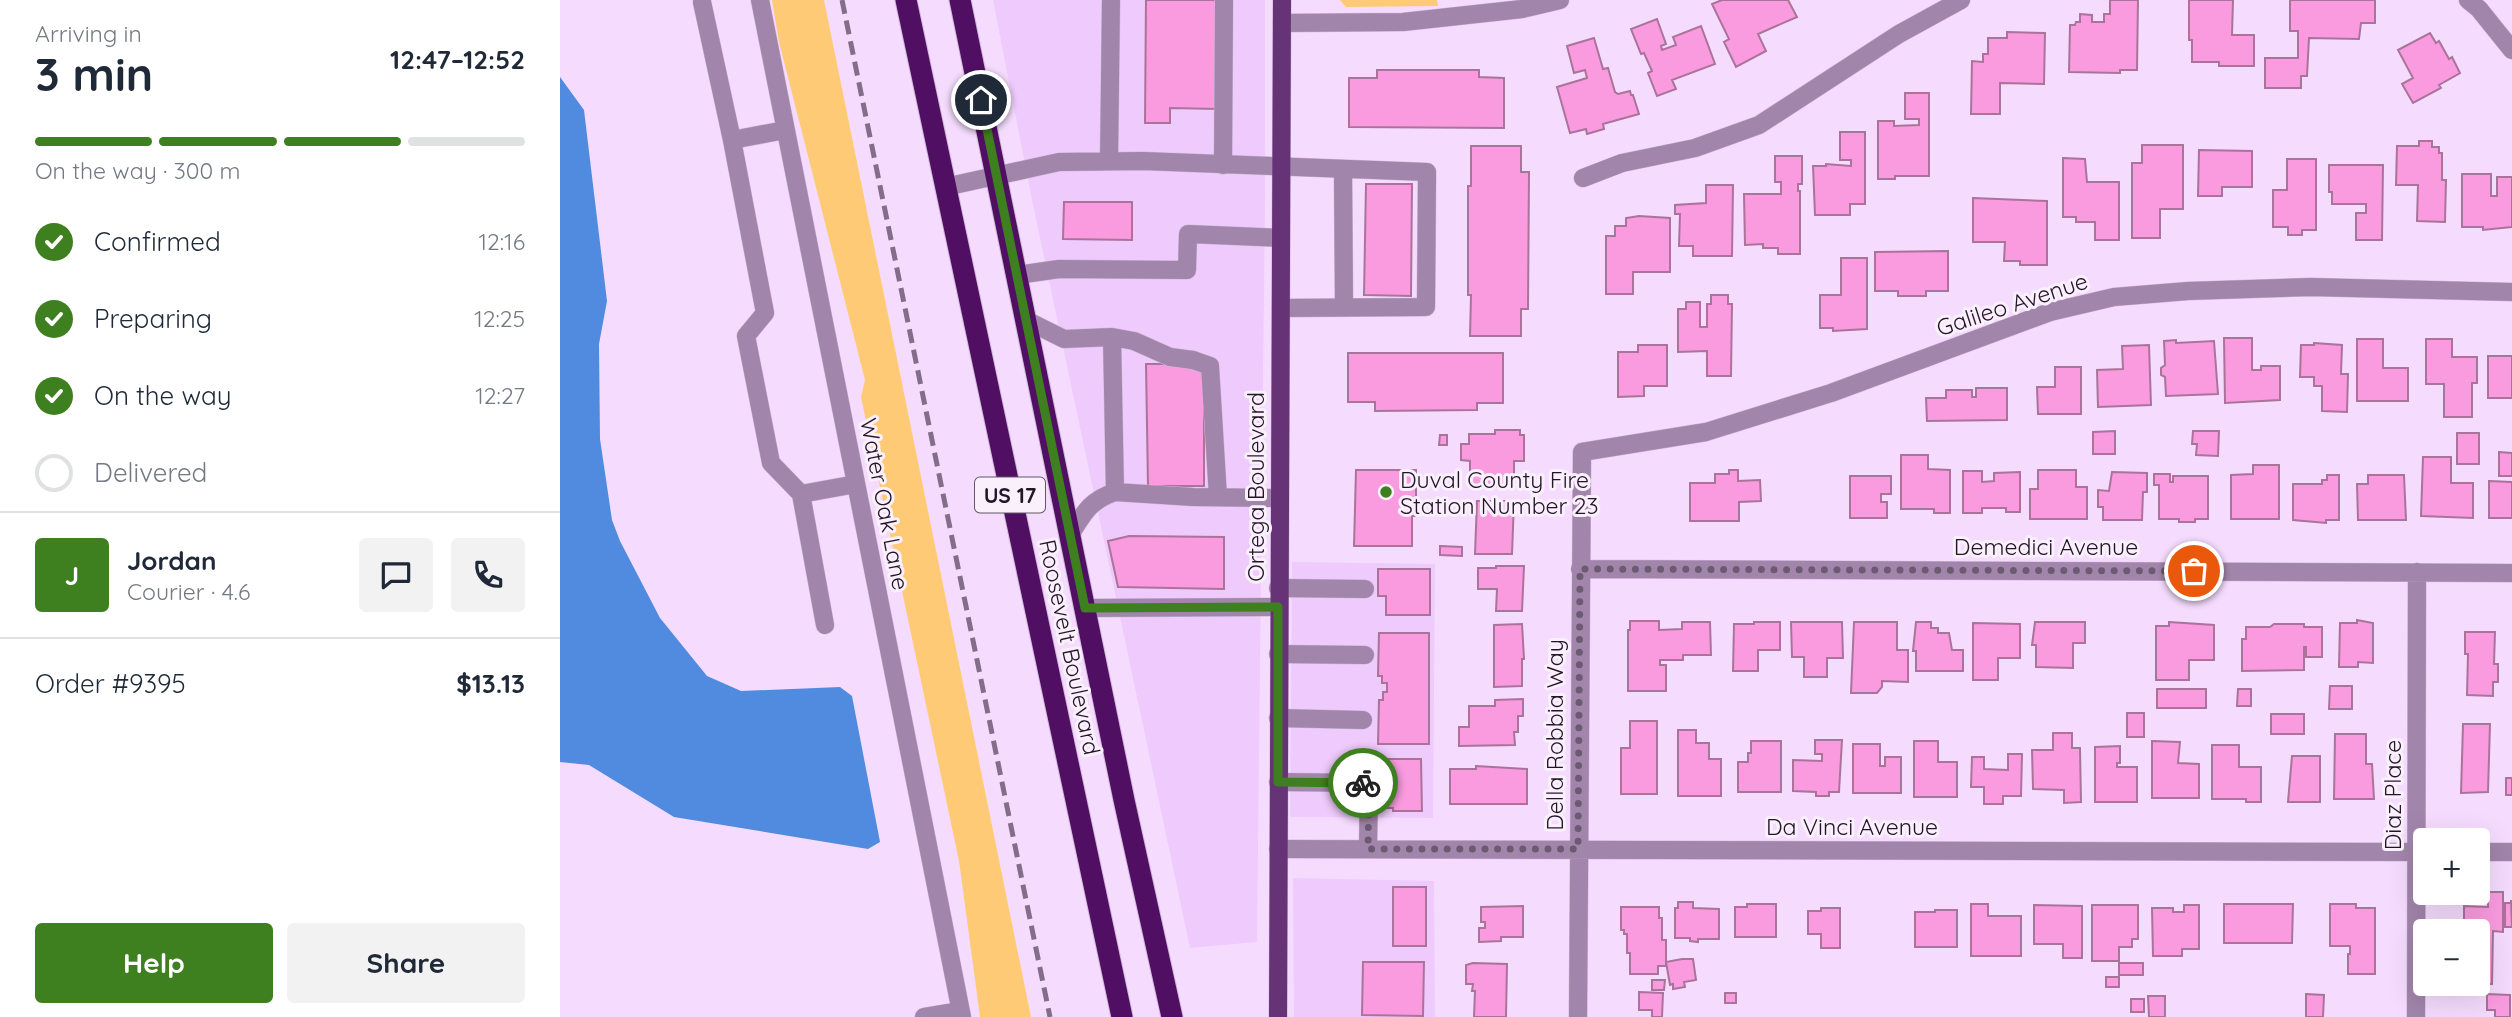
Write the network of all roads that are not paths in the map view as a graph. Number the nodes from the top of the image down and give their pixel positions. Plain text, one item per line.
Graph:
1 (760, 0) edge
2 (906, 0) edge
3 (960, 0) edge
4 (1111, 0) edge
5 (1224, 0) edge
6 (1282, 0) edge
7 (1560, 0) edge
8 (1961, 0) edge
9 (2468, 0) edge
10 (702, 2) dead end
11 (1282, 23) junction
12 (2512, 50) edge
13 (785, 130) junction
14 (732, 140) junction
15 (1108, 161) junction
16 (1223, 165) junction
17 (1281, 168) junction
18 (1343, 169) junction
19 (997, 175) junction
20 (1583, 178) dead end
21 (945, 187) junction
22 (1281, 238) junction
23 (1017, 275) junction
24 (2512, 292) edge
25 (1343, 307) junction
26 (1281, 308) junction
27 (1026, 320) junction
28 (1112, 337) junction
29 (1582, 452) joint
30 (856, 484) junction
31 (1115, 492) junction
32 (801, 494) junction
33 (1218, 498) junction
34 (1278, 498) junction
35 (1070, 535) junction
36 (1580, 569) junction
37 (2417, 572) junction
38 (2512, 573) edge
39 (1278, 588) junction
40 (1365, 589) dead end
41 (1278, 607) junction
42 (1085, 608) junction
43 (825, 625) dead end
44 (1278, 653) junction
45 (1365, 655) dead end
46 (1278, 718) junction
47 (1363, 720) dead end
48 (1278, 782) junction
49 (2421, 828) edge
50 (1278, 849) junction
51 (1368, 849) junction
52 (1578, 849) junction
53 (2413, 852) edge
54 (2490, 852) edge
55 (2512, 852) edge
56 (2419, 905) edge
57 (961, 1014) edge
58 (924, 1017) edge
59 (1122, 1017) edge
60 (1172, 1017) edge
61 (1278, 1017) edge
62 (1578, 1017) edge
63 (2416, 1017) edge

1 - 13 street, Water Oak Lane
2 - 21 highway, Roosevelt Boulevard / US 17
3 - 19 highway, Roosevelt Boulevard / US 17
4 - 15 street
5 - 16 street
6 - 11 main road, Ortega Boulevard
7 - 11 street
8 - 20 street
9 - 12 street
10 - 14 street
11 - 17 main road, Ortega Boulevard
13 - 14 street
13 - 30 street, Water Oak Lane
14 - 32 street
15 - 16 street
15 - 19 street
16 - 17 street
17 - 18 street
17 - 22 main road, Ortega Boulevard
18 - 25 street
18 - 25 street
19 - 21 street
19 - 23 highway, Roosevelt Boulevard / US 17
21 - 59 highway, Roosevelt Boulevard / US 17
22 - 23 street
22 - 26 main road, Ortega Boulevard
23 - 27 highway, Roosevelt Boulevard / US 17
24 - 29 street, Galileo Avenue
25 - 26 street
26 - 34 main road, Ortega Boulevard
27 - 28 street
27 - 35 highway, Roosevelt Boulevard / US 17
28 - 31 street
28 - 33 street
29 - 36 street, Della Robbia Way
30 - 32 street
30 - 57 street, Water Oak Lane
31 - 33 street
31 - 35 street
32 - 43 street
33 - 34 street
34 - 39 main road, Ortega Boulevard
35 - 42 highway, Roosevelt Boulevard / US 17
36 - 37 street, Demedici Avenue
36 - 52 street, Della Robbia Way
37 - 38 street, Demedici Avenue
37 - 49 street, Diaz Place
39 - 40 street
39 - 41 main road, Ortega Boulevard
41 - 42 street
41 - 44 main road, Ortega Boulevard
42 - 60 highway, Roosevelt Boulevard / US 17
44 - 45 street
44 - 46 main road, Ortega Boulevard
46 - 47 street
46 - 48 main road, Ortega Boulevard
48 - 50 main road, Ortega Boulevard
48 - 51 street
50 - 51 street, Da Vinci Avenue
50 - 61 main road, Ortega Boulevard
51 - 52 street, Da Vinci Avenue
52 - 53 street, Da Vinci Avenue
52 - 62 street, Della Robbia Way
54 - 55 street
56 - 63 street, Diaz Place
57 - 58 street

